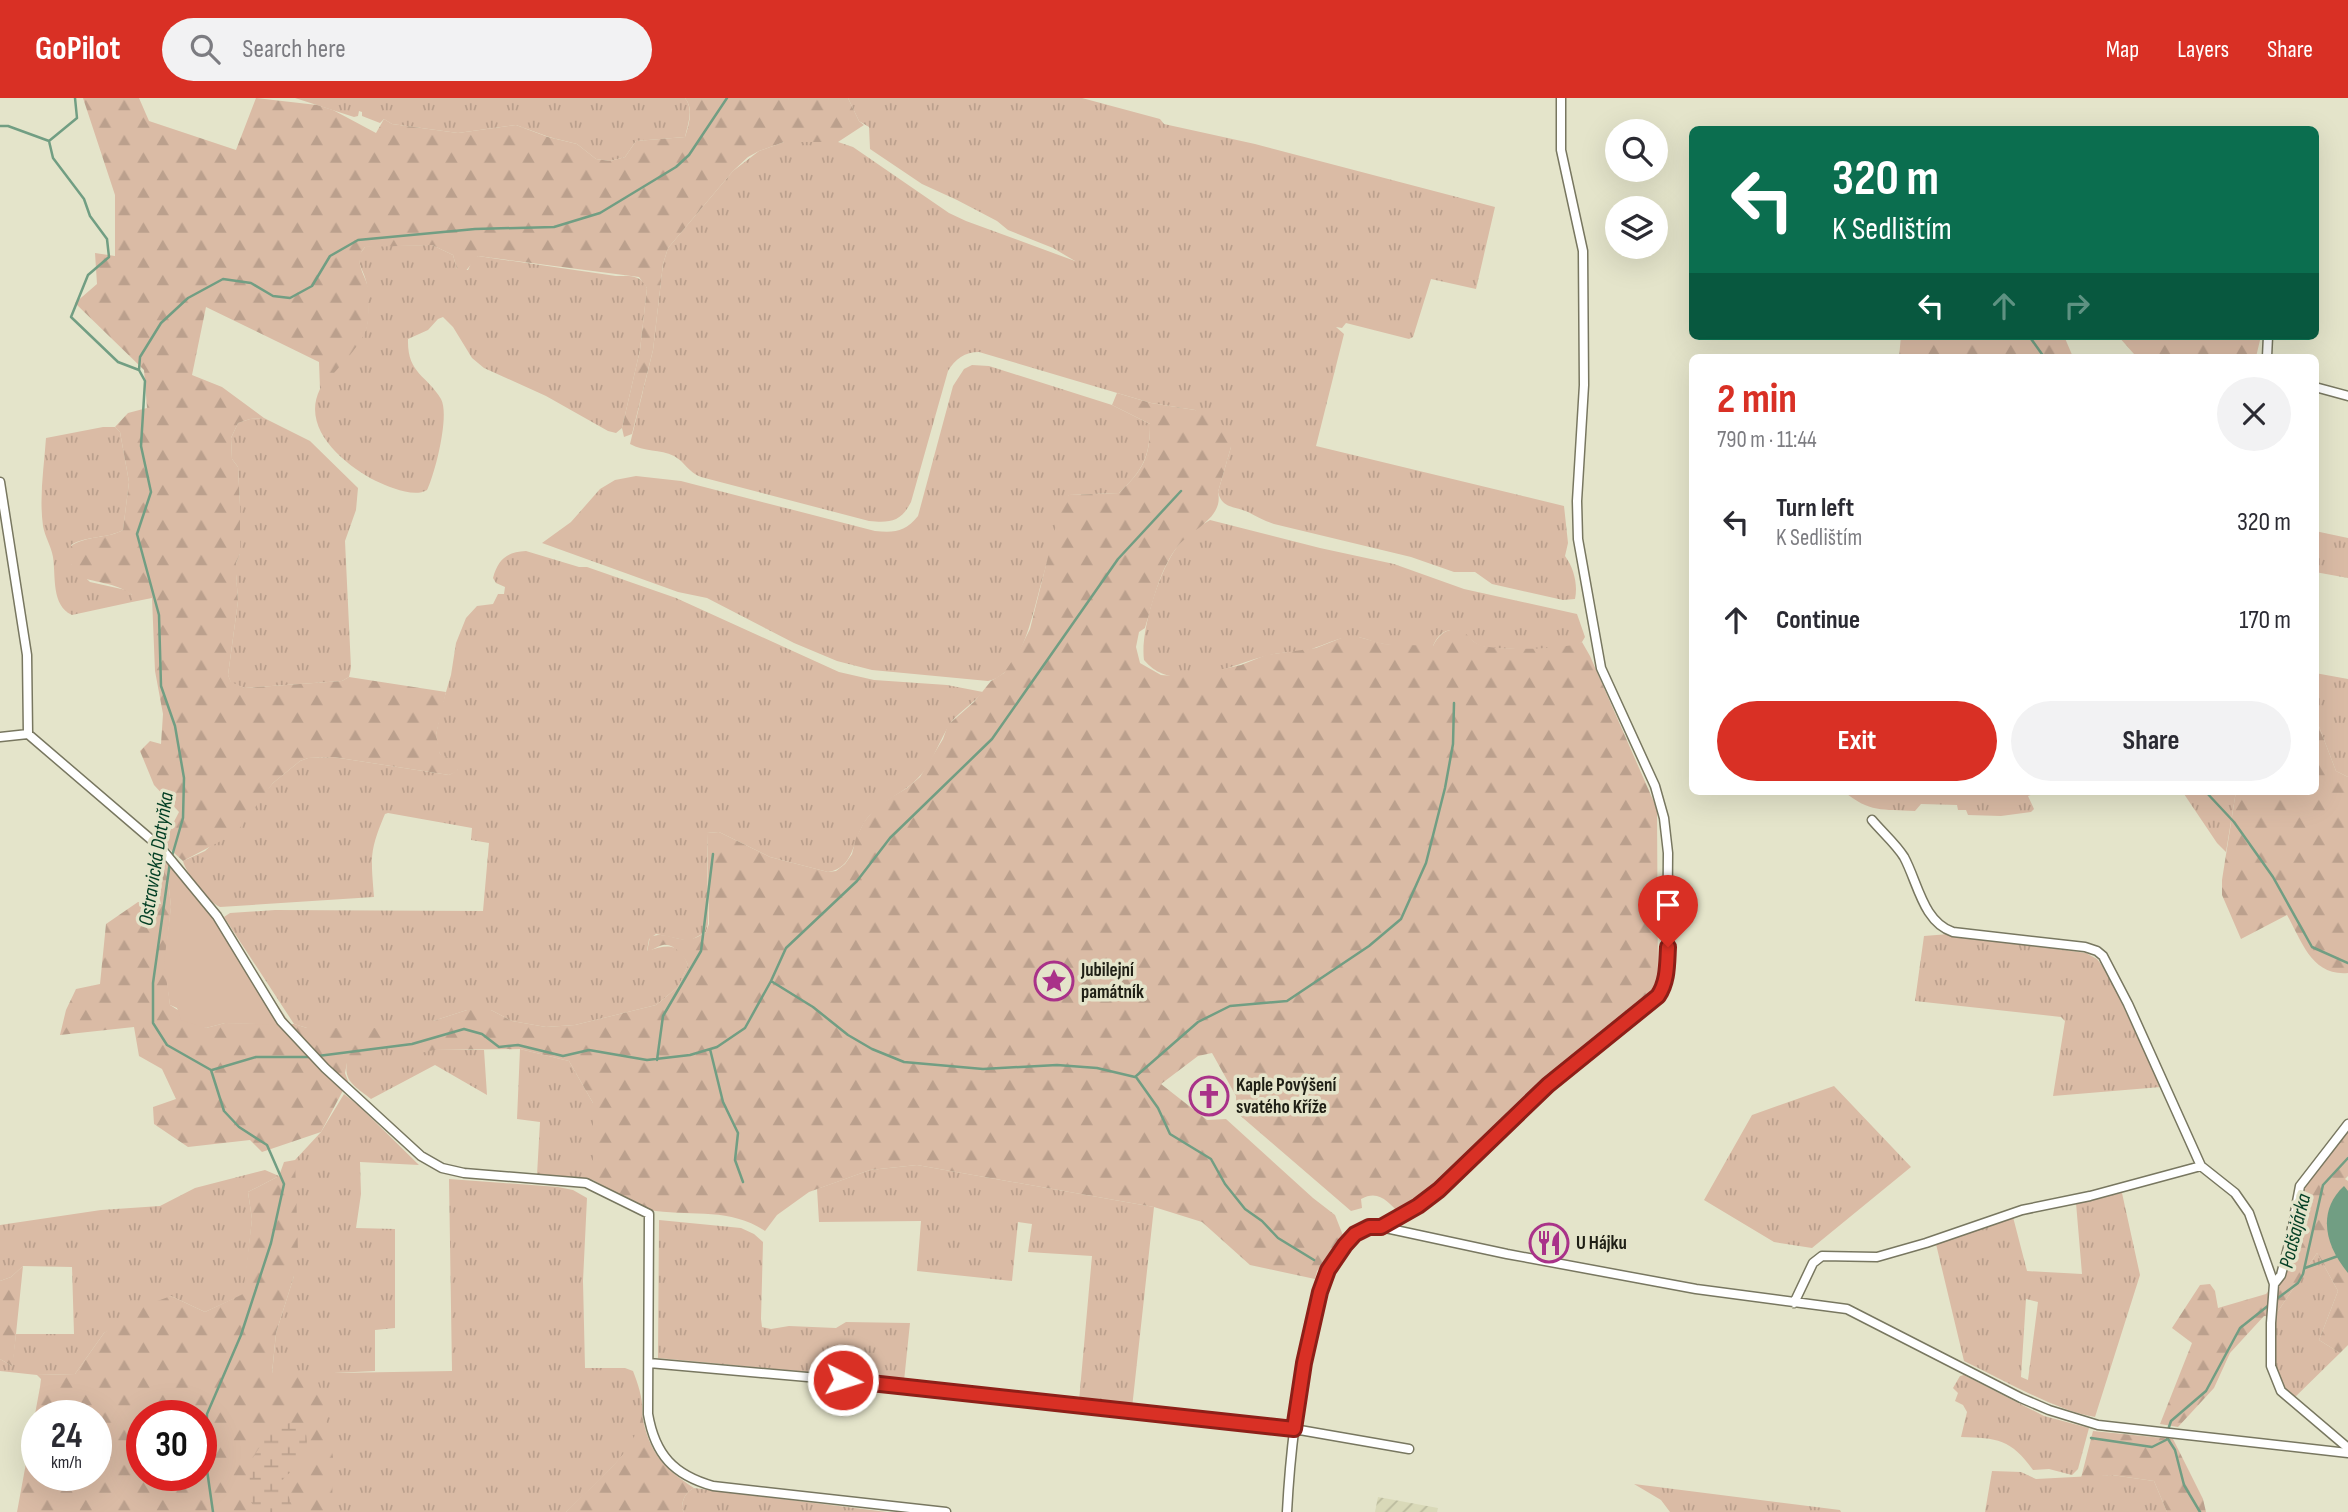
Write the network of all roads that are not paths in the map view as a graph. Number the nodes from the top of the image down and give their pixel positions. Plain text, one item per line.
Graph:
1 (1562, 98) edge
2 (2319, 388) edge
3 (2348, 396) edge
4 (0, 482) edge
5 (27, 734) junction
6 (0, 737) edge
7 (1871, 820) dead end
8 (2348, 1124) edge
9 (2201, 1166) junction
10 (1381, 1227) junction
11 (2274, 1284) junction
12 (1794, 1303) junction
13 (649, 1363) junction
14 (1294, 1429) junction
15 (2348, 1448) edge
16 (1409, 1449) dead end
17 (2348, 1453) edge
18 (946, 1512) edge
19 (1287, 1512) edge

1 - 10 street
2 - 3 street
4 - 5 street
5 - 6 street
5 - 13 street
7 - 9 street
8 - 11 street
9 - 11 street
9 - 12 street
10 - 12 street
10 - 14 street
11 - 15 street
12 - 17 street
13 - 14 street
13 - 18 street
14 - 16 street
14 - 19 street

